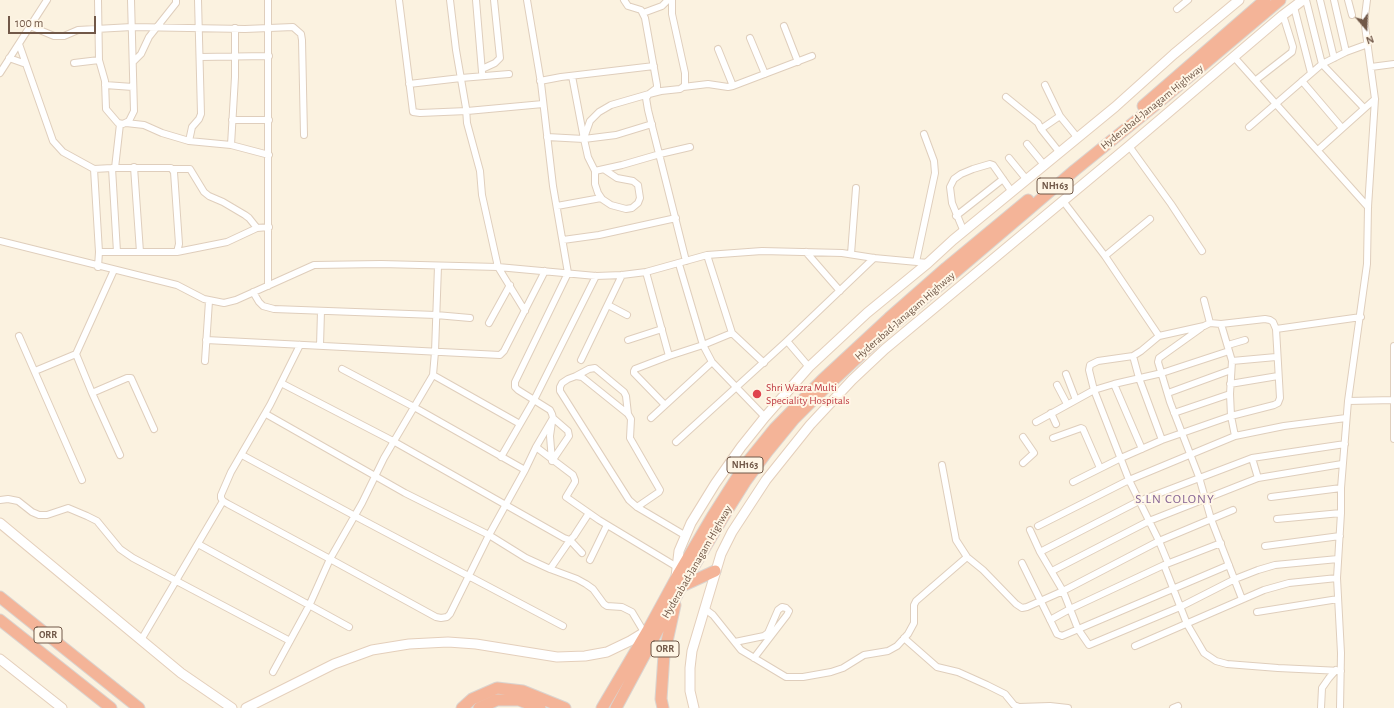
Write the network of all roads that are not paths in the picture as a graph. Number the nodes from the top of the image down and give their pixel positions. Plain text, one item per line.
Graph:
1 (47, 0) edge
2 (98, 0) edge
3 (131, 0) edge
4 (176, 0) edge
5 (198, 0) edge
6 (268, 0) edge
7 (399, 0) edge
8 (450, 0) edge
9 (476, 0) edge
10 (494, 0) edge
11 (528, 0) edge
12 (624, 0) edge
13 (670, 0) edge
14 (1188, 0) edge
15 (1239, 0) edge
16 (1265, 0) edge
17 (1280, 0) edge
18 (1303, 0) edge
19 (1306, 0) edge
20 (1320, 0) edge
21 (1334, 0) edge
22 (1348, 0) edge
23 (1367, 0) edge
24 (1294, 7) junction
25 (1177, 9) dead end
26 (643, 13) junction
27 (1283, 15) junction
28 (1352, 15) dead end
29 (30, 26) junction
30 (784, 26) dead end
31 (132, 27) junction
32 (157, 27) junction
33 (199, 27) junction
34 (235, 28) junction
35 (269, 28) junction
36 (98, 30) junction
37 (750, 38) dead end
38 (18, 44) junction
39 (1368, 44) junction
40 (718, 49) dead end
41 (1346, 52) junction
42 (235, 56) junction
43 (269, 56) junction
44 (812, 56) dead end
45 (200, 57) junction
46 (1234, 57) junction
47 (9, 58) junction
48 (1334, 58) junction
49 (99, 60) junction
50 (133, 62) junction
51 (798, 62) junction
52 (74, 63) dead end
53 (26, 64) junction
54 (1322, 64) junction
55 (1394, 64) edge
56 (654, 66) junction
57 (1372, 67) junction
58 (482, 69) junction
59 (0, 73) edge
60 (1311, 73) junction
61 (509, 74) dead end
62 (765, 74) junction
63 (483, 76) junction
64 (572, 76) junction
65 (461, 78) junction
66 (1256, 80) junction
67 (540, 81) junction
68 (1302, 81) junction
69 (409, 84) junction
70 (105, 85) junction
71 (1045, 85) dead end
72 (133, 86) junction
73 (733, 86) junction
74 (683, 87) junction
75 (648, 94) junction
76 (1006, 97) dead end
77 (1375, 99) junction
78 (543, 104) junction
79 (1277, 104) junction
80 (1364, 108) junction
81 (466, 111) junction
82 (1060, 116) junction
83 (232, 120) junction
84 (269, 120) junction
85 (123, 124) junction
86 (652, 124) junction
87 (1249, 126) dead end
88 (1342, 128) junction
89 (1041, 129) junction
90 (304, 134) dead end
91 (924, 134) dead end
92 (547, 137) junction
93 (1078, 137) junction
94 (584, 139) junction
95 (188, 141) junction
96 (1027, 144) dead end
97 (230, 145) junction
98 (1129, 146) junction
99 (690, 147) dead end
100 (1318, 150) junction
101 (1060, 152) junction
102 (660, 154) junction
103 (269, 155) junction
104 (1009, 158) dead end
105 (1045, 166) junction
106 (134, 167) junction
107 (114, 168) junction
108 (173, 169) junction
109 (94, 170) junction
110 (605, 170) junction
111 (595, 171) junction
112 (1003, 179) junction
113 (1027, 180) junction
114 (856, 188) dead end
115 (1012, 192) junction
116 (601, 198) junction
117 (1063, 201) junction
118 (557, 206) junction
119 (1368, 207) junction
120 (956, 216) junction
121 (676, 218) junction
122 (1150, 219) dead end
123 (269, 227) junction
124 (257, 228) junction
125 (964, 232) junction
126 (563, 240) junction
127 (0, 241) edge
128 (1202, 251) dead end
129 (99, 252) junction
130 (117, 252) junction
131 (140, 252) junction
132 (177, 252) junction
133 (806, 252) junction
134 (851, 254) junction
135 (707, 255) junction
136 (1105, 256) junction
137 (874, 258) junction
138 (686, 261) junction
139 (916, 262) junction
140 (928, 263) junction
141 (679, 264) junction
142 (438, 266) junction
143 (98, 267) junction
144 (498, 267) junction
145 (114, 270) junction
146 (545, 271) junction
147 (646, 272) junction
148 (568, 273) junction
149 (622, 275) junction
150 (596, 276) junction
151 (510, 285) junction
152 (268, 286) junction
153 (840, 291) junction
154 (253, 292) junction
155 (1204, 300) dead end
156 (209, 301) junction
157 (608, 305) junction
158 (321, 311) junction
159 (525, 311) junction
160 (436, 315) junction
161 (627, 315) dead end
162 (1361, 317) junction
163 (470, 318) dead end
164 (489, 323) dead end
165 (1207, 324) junction
166 (1221, 324) junction
167 (662, 329) junction
168 (1276, 329) junction
169 (732, 333) junction
170 (19, 336) dead end
171 (1159, 336) junction
172 (206, 340) junction
173 (628, 340) dead end
174 (787, 340) junction
175 (1245, 340) dead end
176 (300, 345) junction
177 (702, 345) junction
178 (320, 346) junction
179 (1394, 346) edge
180 (1228, 348) junction
181 (435, 352) junction
182 (76, 354) junction
183 (669, 356) junction
184 (1133, 356) junction
185 (1276, 357) junction
186 (581, 360) dead end
187 (1232, 361) junction
188 (204, 362) dead end
189 (712, 362) junction
190 (764, 363) junction
191 (809, 367) junction
192 (342, 369) dead end
193 (1231, 370) junction
194 (35, 371) junction
195 (1162, 373) junction
196 (1066, 374) dead end
197 (433, 375) junction
198 (576, 376) junction
199 (1278, 376) junction
200 (1139, 378) junction
201 (281, 383) junction
202 (1114, 384) junction
203 (1230, 384) junction
204 (1057, 385) dead end
205 (736, 387) junction
206 (1094, 390) junction
207 (92, 392) junction
208 (1168, 393) junction
209 (1230, 394) junction
210 (534, 400) junction
211 (1076, 400) junction
212 (1394, 400) edge
213 (1348, 402) junction
214 (1067, 404) junction
215 (665, 405) junction
216 (414, 407) junction
217 (1051, 413) junction
218 (1174, 413) junction
219 (266, 414) junction
220 (628, 414) junction
221 (1231, 416) junction
222 (765, 417) junction
223 (553, 418) junction
224 (651, 418) dead end
225 (1346, 418) junction
226 (1036, 422) dead end
227 (520, 424) junction
228 (1056, 424) dead end
229 (154, 429) dead end
230 (1182, 434) junction
231 (1235, 436) junction
232 (1023, 437) dead end
233 (1053, 438) dead end
234 (1394, 439) edge
235 (1162, 440) junction
236 (393, 441) junction
237 (676, 442) dead end
238 (1345, 444) junction
239 (536, 447) junction
240 (1142, 449) junction
241 (242, 454) junction
242 (1190, 455) junction
243 (120, 456) dead end
244 (501, 457) junction
245 (1121, 458) junction
246 (1252, 458) junction
247 (552, 461) junction
248 (1023, 464) dead end
249 (1342, 464) junction
250 (942, 465) dead end
251 (1100, 468) junction
252 (525, 470) junction
253 (376, 476) junction
254 (1199, 477) junction
255 (1258, 478) junction
256 (82, 480) dead end
257 (1129, 480) junction
258 (1073, 482) dead end
259 (1341, 488) junction
260 (1271, 496) dead end
261 (1206, 499) junction
262 (0, 500) edge
263 (223, 501) junction
264 (1139, 501) junction
265 (505, 505) junction
266 (637, 507) junction
267 (1233, 510) dead end
268 (589, 513) junction
269 (1341, 513) junction
270 (355, 516) junction
271 (1211, 519) junction
272 (1277, 519) dead end
273 (1149, 521) junction
274 (0, 523) edge
275 (607, 525) junction
276 (1038, 526) dead end
277 (1030, 530) dead end
278 (489, 535) junction
279 (686, 536) junction
280 (1340, 536) junction
281 (570, 540) junction
282 (1159, 541) junction
283 (1221, 543) junction
284 (198, 544) junction
285 (1264, 546) dead end
286 (1040, 552) junction
287 (582, 553) dead end
288 (967, 557) junction
289 (330, 559) junction
290 (1338, 559) junction
291 (590, 560) dead end
292 (1022, 563) dead end
293 (1166, 564) junction
294 (1229, 565) junction
295 (677, 566) junction
296 (550, 569) junction
297 (715, 571) junction
298 (1052, 571) junction
299 (468, 576) junction
300 (1337, 578) junction
301 (1235, 579) junction
302 (176, 580) junction
303 (679, 586) junction
304 (1173, 588) junction
305 (1063, 591) junction
306 (0, 597) edge
307 (1242, 599) junction
308 (1338, 599) junction
309 (1041, 602) junction
310 (309, 606) junction
311 (1180, 606) junction
312 (705, 609) junction
313 (1070, 609) junction
314 (1257, 612) dead end
315 (0, 620) edge
316 (1050, 620) junction
317 (1187, 624) junction
318 (563, 626) dead end
319 (349, 627) dead end
320 (1078, 628) junction
321 (646, 631) junction
322 (904, 638) junction
323 (141, 640) junction
324 (290, 641) junction
325 (735, 642) junction
326 (1135, 646) dead end
327 (754, 658) junction
328 (0, 659) edge
329 (1338, 671) junction
330 (273, 672) dead end
331 (62, 708) edge
332 (110, 708) edge
333 (140, 708) edge
334 (232, 708) edge
335 (246, 708) edge
336 (462, 708) edge
337 (479, 708) edge
338 (540, 708) edge
339 (565, 708) edge
340 (602, 708) edge
341 (616, 708) edge
342 (663, 708) edge
343 (694, 708) edge
344 (1068, 708) edge
345 (1321, 708) edge
346 (1340, 708) edge

1 - 29 street
2 - 36 street
3 - 31 street
4 - 32 street
5 - 33 street
6 - 35 street
7 - 69 street
8 - 65 street
9 - 58 street
10 - 58 street
11 - 67 street
12 - 26 street
13 - 26 street
13 - 74 street
14 - 25 street
15 - 93 street
16 - 303 highway, Hyderabad-Janagam Highway / NH163
17 - 303 highway, Hyderabad-Janagam Highway / NH163
18 - 24 street
19 - 54 street
20 - 48 street
21 - 41 street
22 - 28 street
23 - 39 street
24 - 27 street
24 - 60 street
26 - 56 street
27 - 46 street
27 - 66 street
29 - 36 street
29 - 38 street
30 - 51 street
31 - 32 street
31 - 36 street
31 - 50 street
32 - 33 street
32 - 50 street
33 - 34 street
33 - 45 street
34 - 35 street
34 - 42 street
35 - 43 street
35 - 90 street
36 - 49 street
37 - 62 street
38 - 47 street
38 - 53 street
39 - 41 street
39 - 57 street
40 - 73 street
41 - 48 street
42 - 43 street
42 - 45 street
42 - 83 street
43 - 84 street
44 - 51 street
45 - 95 street
46 - 66 street
46 - 98 street
47 - 53 street
47 - 59 street
48 - 54 street
49 - 52 street
49 - 70 street
50 - 72 street
51 - 62 street
53 - 109 street
54 - 60 street
54 - 80 street
55 - 57 street
56 - 64 street
56 - 75 street
57 - 77 street
58 - 63 street
60 - 68 street
61 - 63 street
62 - 73 street
63 - 65 street
64 - 67 street
64 - 94 street
65 - 69 street
65 - 81 street
66 - 79 street
67 - 78 street
68 - 79 street
68 - 88 street
69 - 81 street
70 - 72 street
70 - 85 street
71 - 82 street
72 - 85 street
73 - 74 street
74 - 75 street
75 - 86 street
75 - 94 street
76 - 89 street
77 - 80 street
77 - 119 street
78 - 81 street
78 - 92 street
79 - 87 street
79 - 100 street
80 - 88 street
81 - 144 street
82 - 89 street
82 - 93 street
83 - 84 street
83 - 97 street
84 - 103 street
85 - 95 street
85 - 107 street
86 - 94 street
86 - 102 street
88 - 100 street
89 - 101 street
91 - 139 street
92 - 94 street
92 - 118 street
93 - 101 street
94 - 111 street
95 - 97 street
96 - 105 street
97 - 103 street
98 - 117 street
98 - 128 street
99 - 102 street
100 - 119 street
101 - 105 street
102 - 110 street
102 - 121 street
103 - 123 street
104 - 113 street
105 - 113 street
106 - 107 street
106 - 108 street
106 - 131 street
107 - 109 street
107 - 130 street
108 - 124 street
108 - 132 street
109 - 129 street
110 - 111 street
110 - 116 street
111 - 116 street
112 - 115 street
112 - 120 street
112 - 120 street
113 - 115 street
114 - 134 street
115 - 125 street
116 - 118 street
117 - 136 street
117 - 297 street
118 - 126 street
119 - 162 street
120 - 125 street
121 - 126 street
121 - 138 street
122 - 136 street
123 - 124 street
123 - 152 street
124 - 132 street
125 - 140 street
126 - 148 street
127 - 143 street
129 - 130 street
129 - 143 street
130 - 131 street
131 - 132 street
133 - 134 street
133 - 135 street
133 - 153 street
134 - 137 street
135 - 138 street
135 - 169 street
136 - 171 street
137 - 139 street
137 - 153 street
138 - 141 street
139 - 140 street
140 - 191 street
141 - 147 street
141 - 177 street
142 - 144 street
142 - 152 street
142 - 160 street
143 - 145 street
144 - 146 street
144 - 151 street
145 - 156 street
145 - 182 street
146 - 148 street
146 - 159 street
147 - 149 street
147 - 167 street
148 - 150 street
148 - 210 street
149 - 150 street
149 - 157 street
150 - 210 street
151 - 159 street
151 - 164 street
152 - 154 street
153 - 174 street
154 - 156 street
154 - 158 street
155 - 165 street
156 - 172 street
157 - 161 street
157 - 186 street
158 - 160 street
158 - 178 street
159 - 181 street
160 - 163 street
160 - 181 street
162 - 168 street
162 - 213 street
165 - 166 street
165 - 171 street
165 - 195 street
166 - 168 street
166 - 180 street
167 - 173 street
167 - 183 street
168 - 185 street
169 - 177 street
169 - 190 street
170 - 194 street
171 - 184 street
172 - 176 street
172 - 188 street
174 - 190 street
174 - 191 street
175 - 180 street
176 - 178 street
176 - 201 street
177 - 183 street
177 - 189 street
178 - 181 street
179 - 212 street
180 - 187 street
180 - 195 street
181 - 197 street
182 - 194 street
182 - 207 street
183 - 215 street
184 - 200 street
184 - 206 street
185 - 187 street
185 - 199 street
187 - 193 street
189 - 205 street
189 - 215 street
190 - 205 street
191 - 222 street
192 - 216 street
193 - 203 street
193 - 208 street
194 - 256 street
195 - 200 street
195 - 208 street
196 - 211 street
197 - 216 street
197 - 227 street
198 - 220 street
198 - 220 street
198 - 266 street
199 - 203 street
199 - 221 street
200 - 202 street
200 - 235 street
201 - 219 street
201 - 236 street
202 - 206 street
202 - 240 street
203 - 209 street
204 - 214 street
205 - 222 street
205 - 237 street
206 - 211 street
206 - 245 street
207 - 229 street
207 - 243 street
208 - 218 street
209 - 218 street
209 - 221 street
210 - 223 street
210 - 227 street
211 - 214 street
212 - 213 street
212 - 234 street
213 - 225 street
214 - 217 street
215 - 224 street
216 - 236 street
216 - 244 street
217 - 226 street
217 - 228 street
218 - 230 street
219 - 241 street
219 - 253 street
220 - 266 street
221 - 230 street
221 - 231 street
222 - 279 street
223 - 239 street
223 - 247 street
223 - 247 street
225 - 231 street
225 - 238 street
227 - 244 street
230 - 235 street
230 - 242 street
231 - 242 street
232 - 248 street
233 - 251 street
235 - 240 street
236 - 253 street
236 - 265 street
238 - 246 street
238 - 249 street
239 - 247 street
239 - 252 street
240 - 245 street
241 - 263 street
241 - 270 street
242 - 254 street
242 - 257 street
244 - 252 street
245 - 251 street
245 - 257 street
246 - 254 street
246 - 255 street
247 - 268 street
249 - 255 street
249 - 259 street
250 - 288 street
251 - 258 street
252 - 265 street
253 - 270 street
253 - 278 street
254 - 261 street
254 - 264 street
255 - 261 street
257 - 264 street
257 - 276 street
259 - 260 street
259 - 269 street
261 - 271 street
261 - 273 street
262 - 302 street
263 - 284 street
263 - 289 street
264 - 273 street
264 - 286 street
265 - 278 street
265 - 281 street
266 - 279 street
267 - 271 street
268 - 275 street
268 - 281 street
269 - 272 street
269 - 280 street
270 - 289 street
270 - 299 street
271 - 282 street
271 - 283 street
273 - 282 street
273 - 298 street
274 - 323 street
275 - 291 street
275 - 295 street
277 - 286 street
278 - 296 street
278 - 299 street
279 - 295 street
280 - 285 street
280 - 290 street
281 - 287 street
281 - 296 street
282 - 293 street
282 - 305 street
283 - 293 street
283 - 294 street
284 - 302 street
284 - 310 street
286 - 298 street
288 - 309 street
288 - 322 street
289 - 299 street
289 - 310 street
290 - 300 street
290 - 301 street
292 - 309 street
293 - 304 street
293 - 313 street
294 - 301 street
294 - 304 street
295 - 303 street
296 - 321 street
297 - 303 highway
297 - 312 street
298 - 305 street
299 - 318 street
300 - 307 street
300 - 308 street
301 - 307 street
301 - 311 street
302 - 323 street
302 - 324 street
303 - 321 highway, Hyderabad-Janagam Highway / NH163
303 - 341 highway, Hyderabad-Janagam Highway / NH163
303 - 342 highway, ORR
304 - 311 street
304 - 320 street
305 - 309 street
305 - 313 street
306 - 333 highway, ORR
307 - 317 street
308 - 314 street
308 - 329 street
309 - 316 street
310 - 319 street
310 - 324 street
311 - 317 street
311 - 320 street
312 - 325 street
312 - 343 street
313 - 316 street
313 - 320 street
315 - 332 highway, ORR
316 - 320 street
317 - 326 street
317 - 329 street
321 - 335 street
321 - 340 highway, Hyderabad-Janagam Highway / NH163
322 - 327 street
322 - 344 street
323 - 334 street
324 - 330 street
325 - 327 street
325 - 327 street
328 - 331 street
329 - 345 street
329 - 346 street
336 - 339 highway
337 - 338 highway

